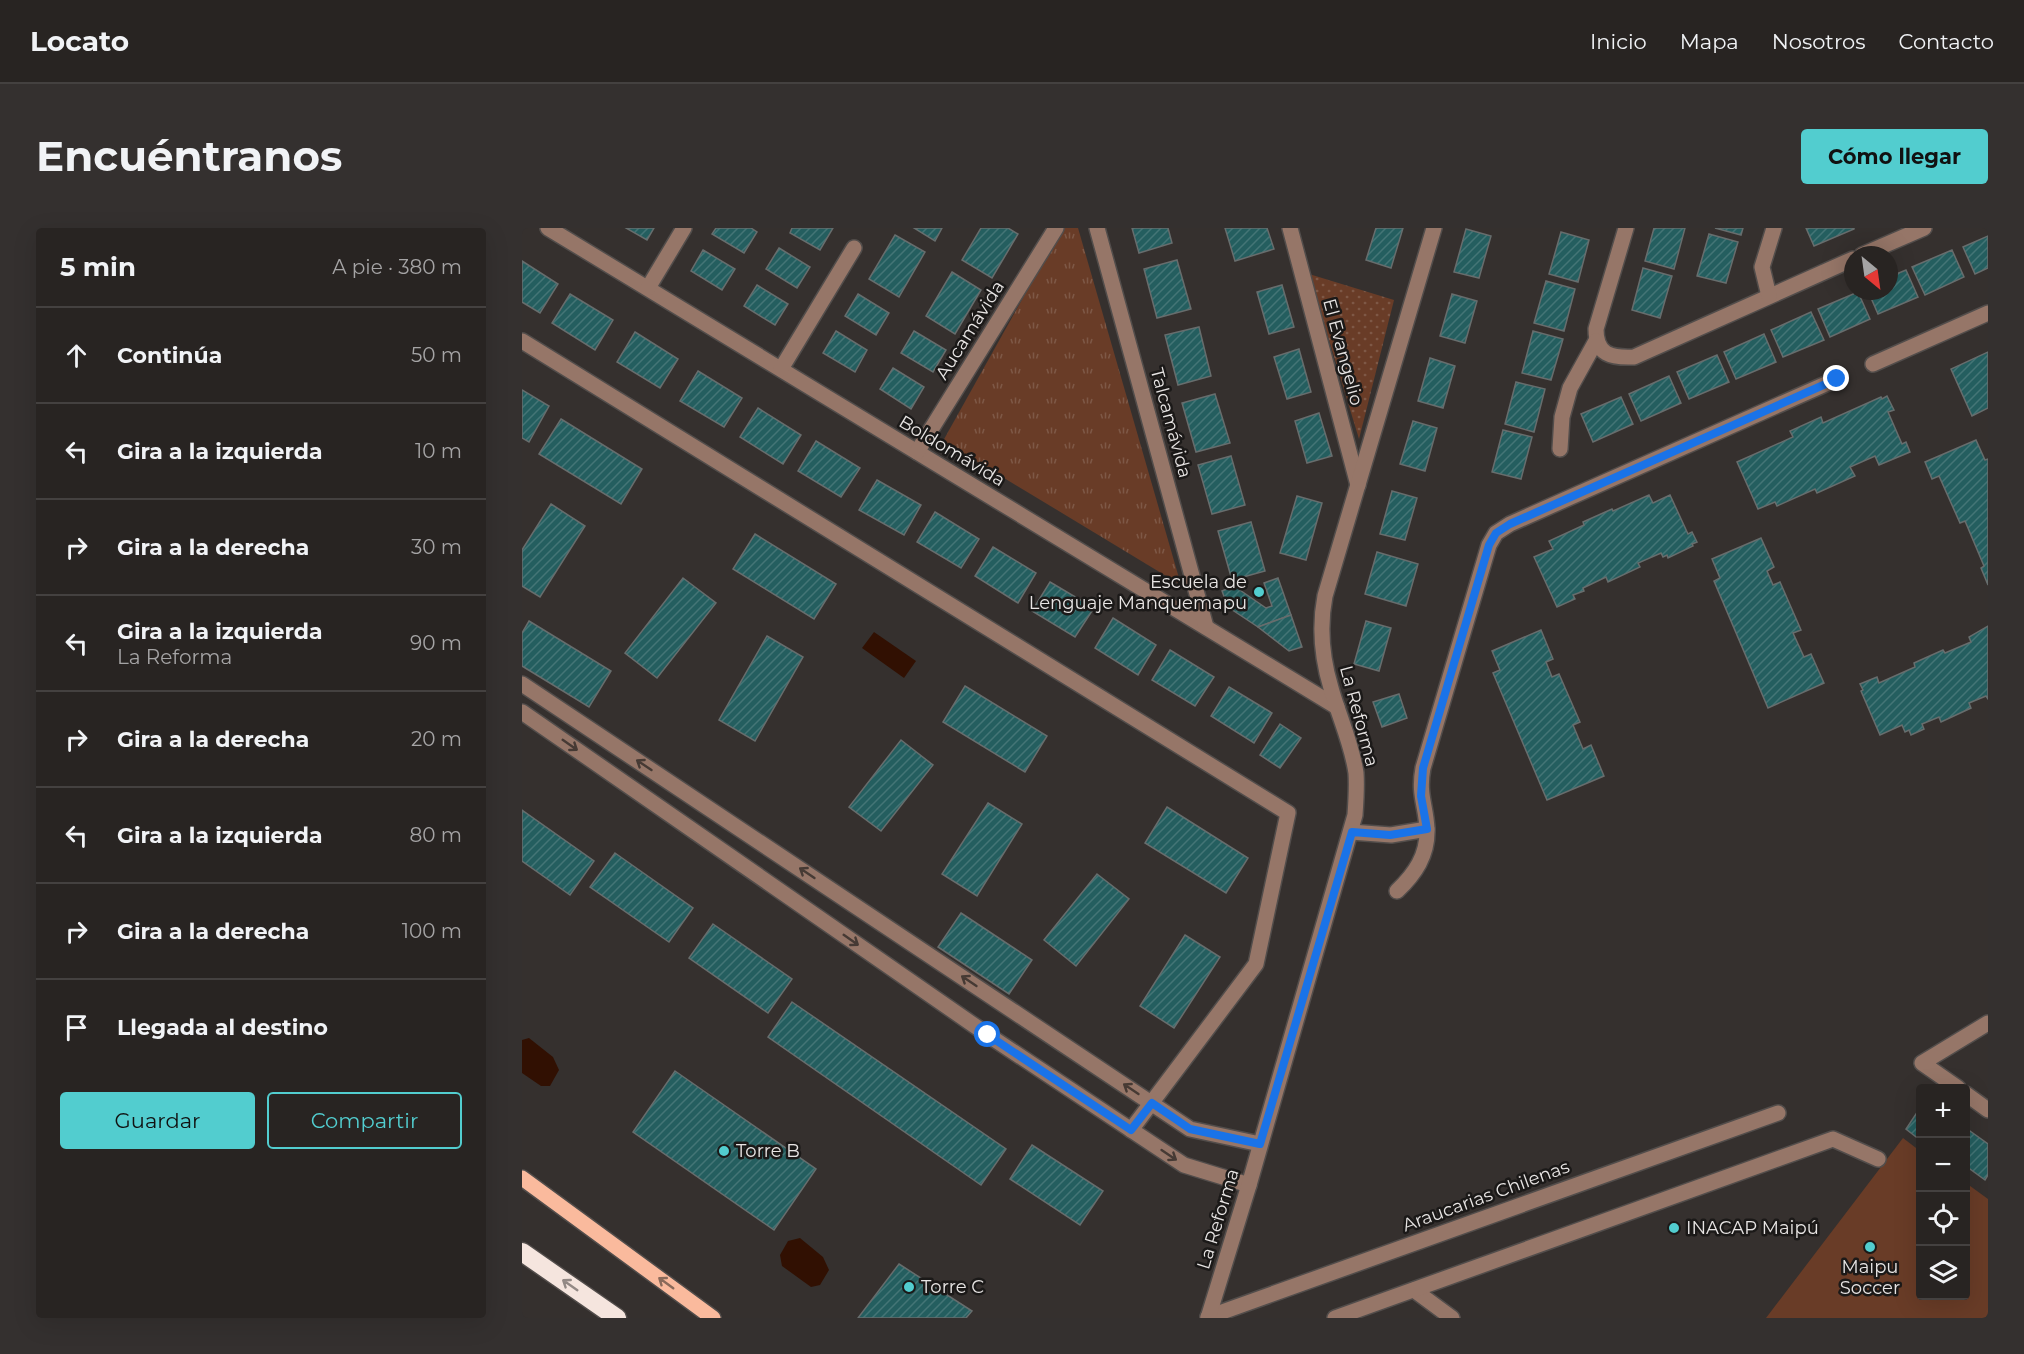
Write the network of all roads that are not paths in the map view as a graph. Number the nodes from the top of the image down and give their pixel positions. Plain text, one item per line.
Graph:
1 (548, 228) edge
2 (684, 228) edge
3 (1056, 228) edge
4 (1097, 228) edge
5 (1290, 228) edge
6 (1434, 228) edge
7 (1626, 228) edge
8 (1774, 228) edge
9 (1924, 228) edge
10 (1883, 246) edge
11 (854, 248) dead end
12 (1844, 263) edge
13 (648, 288) junction
14 (1769, 296) junction
15 (1988, 313) edge
16 (522, 341) edge
17 (1596, 341) junction
18 (1873, 364) dead end
19 (781, 369) junction
20 (1837, 379) dead end
21 (1560, 449) dead end
22 (917, 452) junction
23 (1358, 485) junction
24 (1206, 627) junction
25 (522, 684) edge
26 (1337, 707) junction
27 (522, 712) edge
28 (1427, 829) junction
29 (1352, 832) junction
30 (758, 841) junction
31 (741, 864) junction
32 (1397, 891) dead end
33 (1988, 1023) edge
34 (1951, 1084) edge
35 (1970, 1097) edge
36 (1152, 1103) junction
37 (1988, 1110) edge
38 (1778, 1113) dead end
39 (1131, 1130) junction
40 (1260, 1144) junction
41 (1878, 1159) dead end
42 (522, 1178) edge
43 (1249, 1185) junction
44 (522, 1252) edge
45 (1414, 1290) junction
46 (1208, 1317) edge
47 (617, 1318) edge
48 (713, 1318) edge
49 (1335, 1318) edge
50 (1452, 1318) edge

1 - 13 street, Boldomávida
2 - 13 street
3 - 22 street, Aucamávida
4 - 24 street, Talcamávida
5 - 23 street, El Evangelio
6 - 23 street, La Reforma
7 - 17 street
8 - 14 street
9 - 10 street
11 - 19 street
12 - 14 street
13 - 19 street, Boldomávida
14 - 17 street
15 - 18 street
16 - 36 street
17 - 21 street
19 - 22 street, Boldomávida
20 - 28 street
22 - 24 street, Boldomávida
23 - 26 street, La Reforma
24 - 26 street, Boldomávida
30 -> 25 street
26 - 29 street, La Reforma
27 -> 31 street
28 - 29 street
28 - 32 street
29 - 40 street, La Reforma
30 - 31 street
36 -> 30 street
31 -> 39 street
33 - 34 street
35 - 37 street
36 - 39 street
36 - 40 street
38 - 46 street, Araucarias Chilenas
39 -> 43 street
40 - 43 street, La Reforma
41 - 45 street
48 -> 42 main road
43 - 46 street, La Reforma
47 -> 44 highway
45 - 49 street
45 - 50 street

